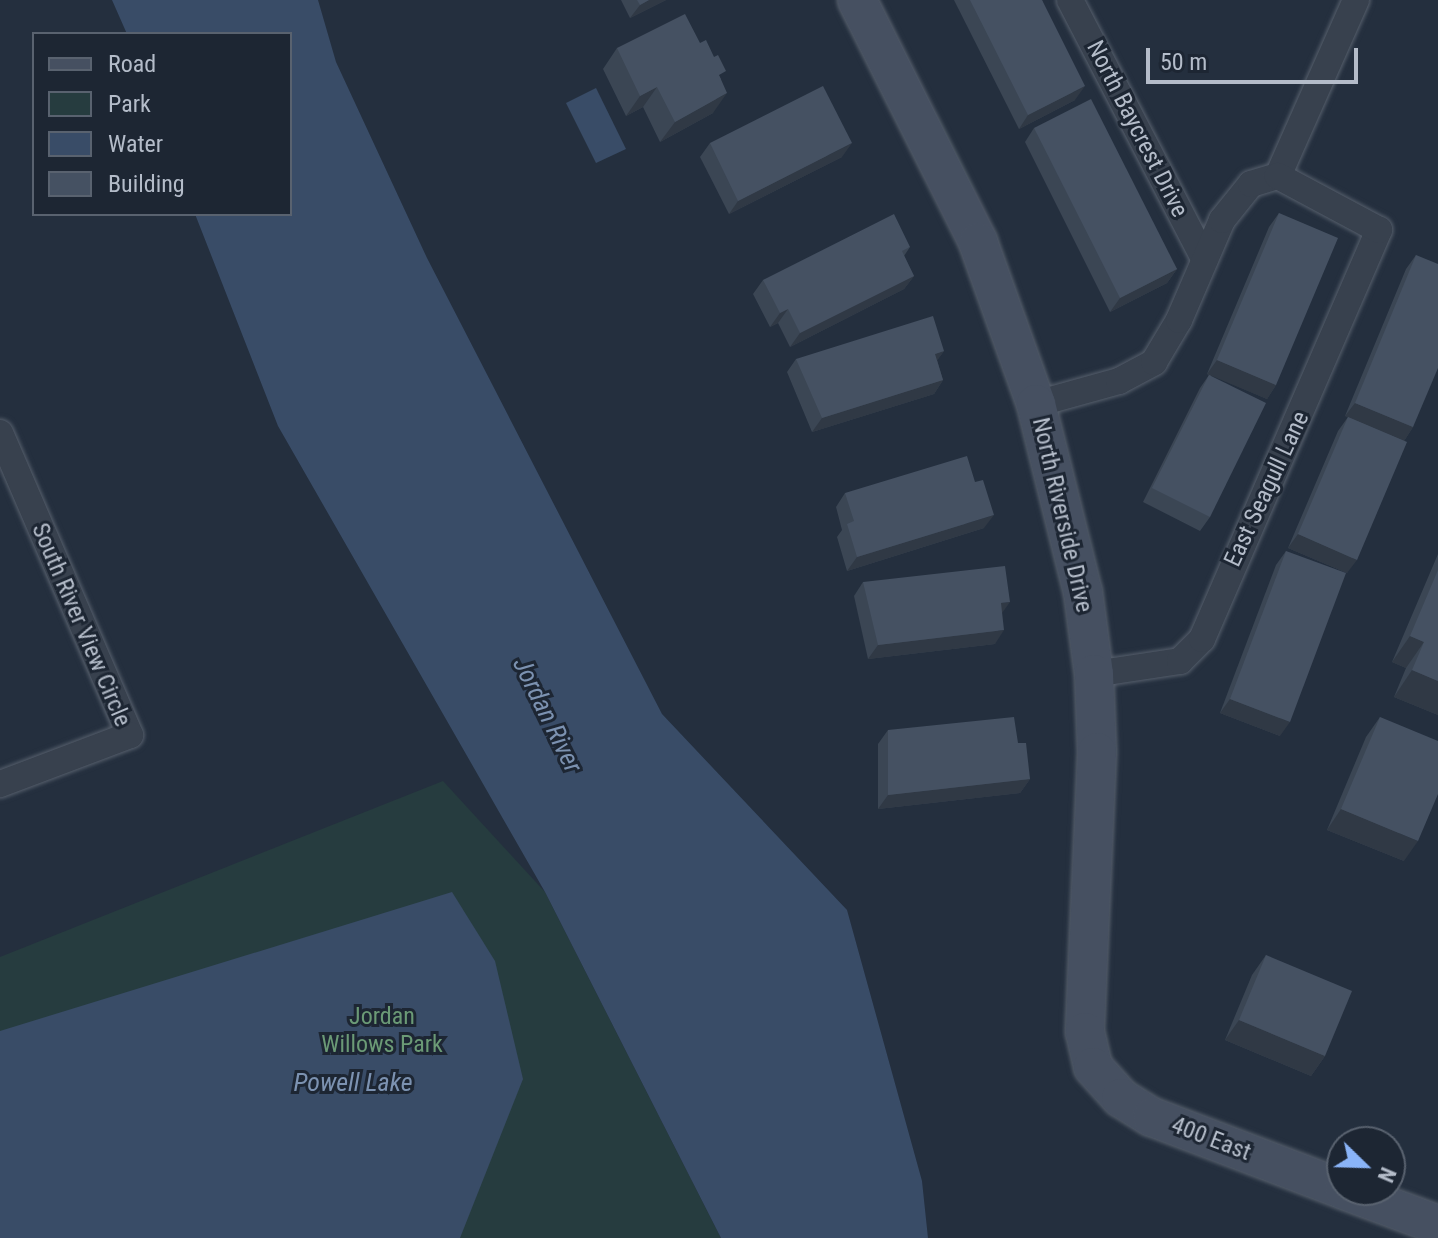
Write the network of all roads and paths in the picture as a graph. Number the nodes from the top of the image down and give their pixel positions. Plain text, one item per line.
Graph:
1 (857, 0) edge
2 (1070, 0) edge
3 (1356, 0) edge
4 (1278, 176) junction
5 (1204, 259) junction
6 (1036, 404) junction
7 (0, 433) edge
8 (1094, 674) junction
9 (0, 784) edge
10 (1093, 1067) joint
11 (1326, 1184) edge
12 (1386, 1206) edge
13 (1438, 1225) edge

1 - 6 street, North Riverside Drive
2 - 5 street, North Baycrest Drive
3 - 4 street
4 - 5 street
4 - 8 street, East Seagull Lane
5 - 6 street
6 - 8 street, North Riverside Drive
7 - 9 street, South River View Circle
8 - 10 street, North Riverside Drive
10 - 11 street, 400 East
12 - 13 street, 400 East

